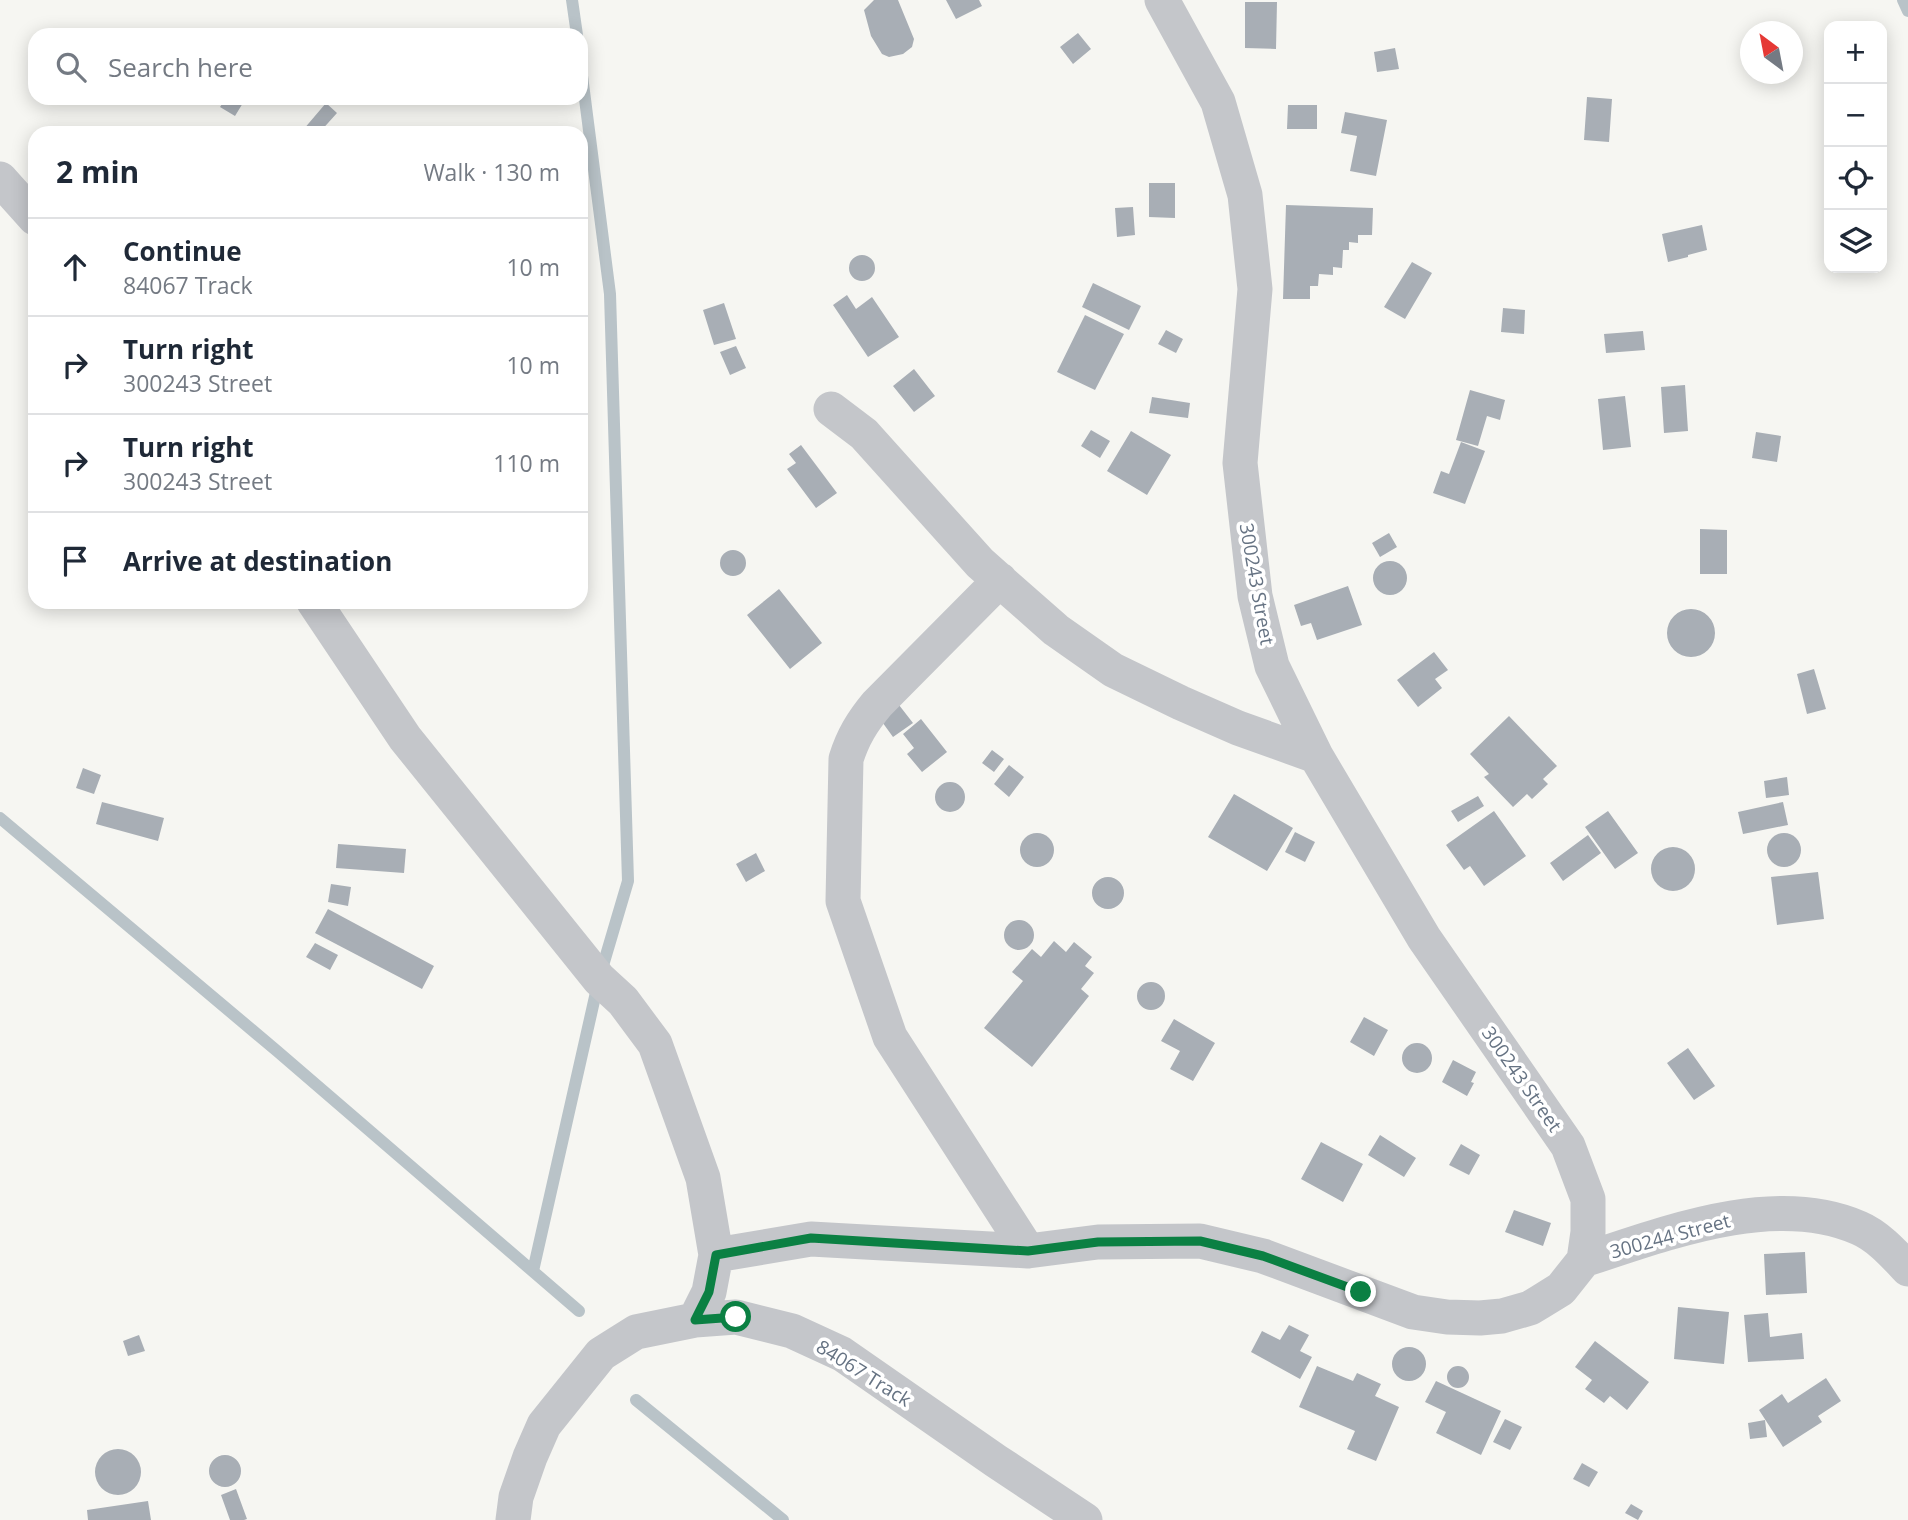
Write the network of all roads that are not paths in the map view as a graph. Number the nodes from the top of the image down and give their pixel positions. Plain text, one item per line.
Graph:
1 (1162, 0) edge
2 (0, 178) edge
3 (28, 210) edge
4 (831, 410) dead end
5 (1000, 580) junction
6 (319, 609) edge
7 (1316, 755) junction
8 (1028, 1251) junction
9 (716, 1255) junction
10 (1584, 1260) junction
11 (1908, 1269) edge
12 (695, 1320) junction
13 (513, 1520) edge
14 (1085, 1520) edge

1 - 7 street, 300243 Street
2 - 3 street
4 - 5 street
5 - 7 street
5 - 8 street
6 - 9 street
7 - 10 street, 300243 Street
8 - 9 street
8 - 10 street
9 - 12 street
10 - 11 street, 300244 Street
12 - 13 street, 84067 Track
12 - 14 street, 84067 Track

